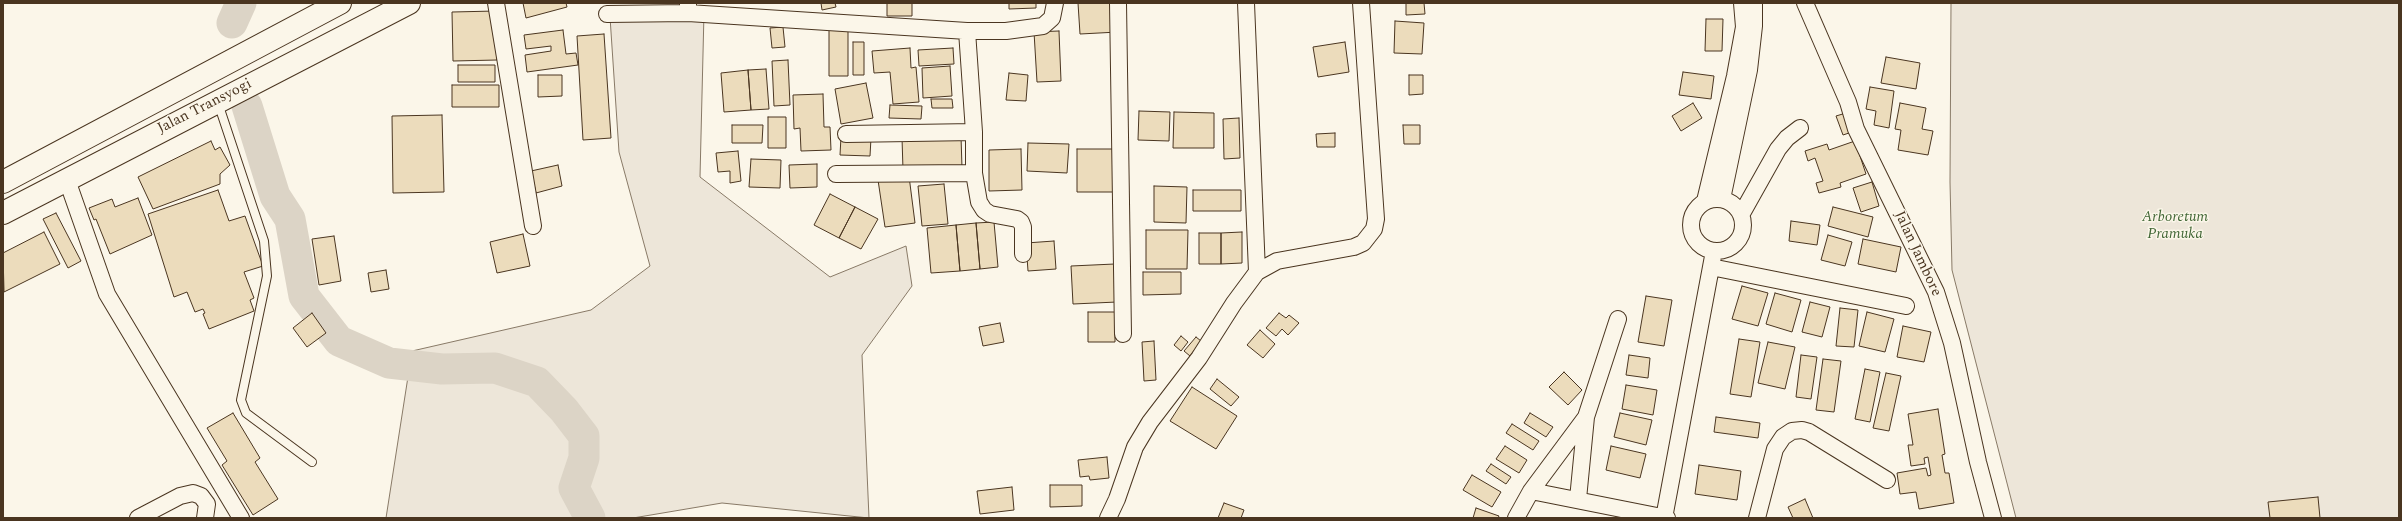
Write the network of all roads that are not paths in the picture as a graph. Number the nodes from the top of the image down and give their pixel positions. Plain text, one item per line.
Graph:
1 (340, 3) edge
2 (409, 3) edge
3 (496, 3) edge
4 (1055, 3) edge
5 (1118, 3) edge
6 (1246, 3) edge
7 (1361, 3) edge
8 (1742, 3) edge
9 (1754, 3) edge
10 (1805, 3) edge
11 (688, 8) edge
12 (607, 14) dead end
13 (967, 31) junction
14 (217, 101) junction
15 (1800, 128) dead end
16 (974, 132) junction
17 (846, 134) dead end
18 (974, 173) junction
19 (836, 174) dead end
20 (67, 180) junction
21 (3, 182) edge
22 (1722, 199) junction
23 (1705, 201) junction
24 (3, 213) edge
25 (1741, 216) junction
26 (533, 226) dead end
27 (1714, 251) junction
28 (1023, 254) dead end
29 (1711, 267) junction
30 (1257, 272) junction
31 (1906, 306) dead end
32 (1618, 319) dead end
33 (1123, 334) dead end
34 (1586, 417) junction
35 (312, 462) dead end
36 (1887, 480) dead end
37 (1531, 491) junction
38 (1578, 498) junction
39 (138, 518) edge
40 (205, 518) edge
41 (241, 518) edge
42 (1108, 518) edge
43 (1516, 518) edge
44 (1665, 518) edge
45 (1757, 518) edge
46 (1993, 518) edge

1 - 21 highway, Jalan Transyogi
2 - 14 highway, Jalan Transyogi
3 - 26 street
4 - 13 street
5 - 33 street
6 - 30 street
7 - 30 street
8 - 23 street
9 - 22 street
10 - 46 street, Jalan Jambore
11 - 12 street
11 - 13 street
13 - 16 street
14 - 20 highway, Jalan Transyogi
14 - 35 lane
15 - 25 street
16 - 17 street
16 - 18 street
18 - 19 street
18 - 28 street
20 - 24 highway, Jalan Transyogi
20 - 41 street
22 - 23 street
22 - 25 street
23 - 27 street
25 - 27 street
27 - 29 street
29 - 31 street
29 - 44 street
30 - 42 street
32 - 34 street
34 - 37 street
34 - 38 street
36 - 45 street
37 - 38 street
37 - 43 street
38 - 44 street
39 - 40 street

